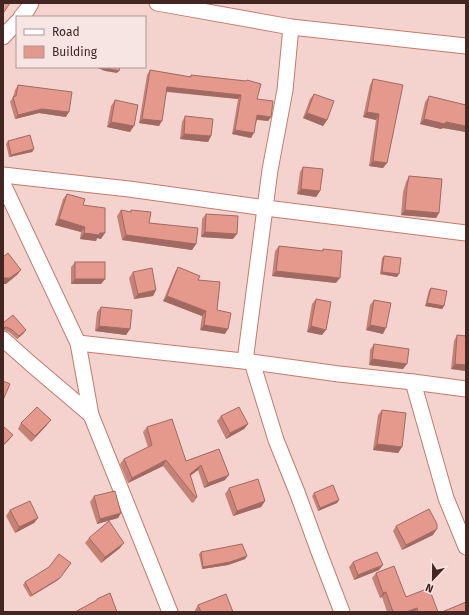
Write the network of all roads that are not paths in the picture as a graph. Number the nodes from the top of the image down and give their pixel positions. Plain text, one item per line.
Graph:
1 (31, 3) edge
2 (157, 3) edge
3 (22, 16) edge
4 (16, 23) edge
5 (291, 27) junction
6 (3, 37) edge
7 (466, 46) edge
8 (3, 175) edge
9 (3, 184) edge
10 (266, 208) junction
11 (466, 233) edge
12 (3, 339) edge
13 (78, 343) junction
14 (249, 362) junction
15 (413, 382) junction
16 (466, 389) edge
17 (91, 415) junction
18 (466, 547) edge
19 (170, 612) edge
20 (342, 612) edge

1 - 3 street
2 - 5 street
4 - 6 street
5 - 7 street
5 - 10 street
8 - 10 street
9 - 13 street
10 - 11 street
10 - 14 street
12 - 17 street
13 - 14 street
13 - 17 street
14 - 15 street
14 - 20 street
15 - 16 street
15 - 18 street
17 - 19 street

